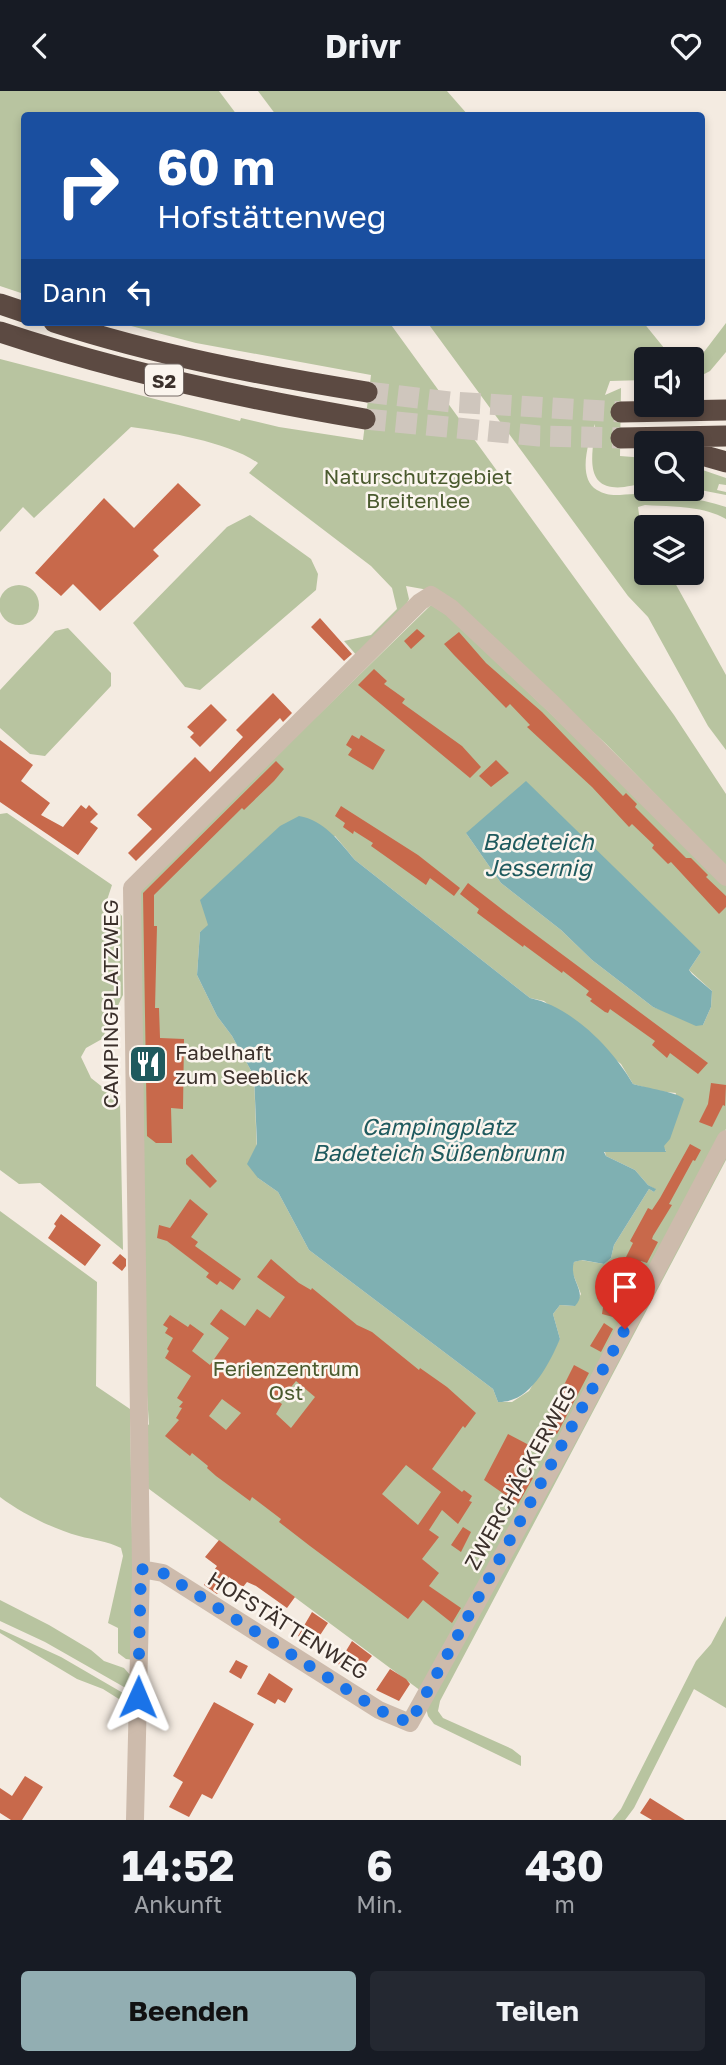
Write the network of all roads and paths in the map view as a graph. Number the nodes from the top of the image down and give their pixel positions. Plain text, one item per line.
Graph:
1 (0, 304) edge
2 (21, 311) edge
3 (69, 326) edge
4 (0, 332) edge
5 (367, 392) tunnel mouth
6 (726, 410) edge
7 (621, 412) tunnel mouth
8 (365, 419) tunnel mouth
9 (726, 436) edge
10 (704, 437) edge
11 (621, 439) tunnel mouth
12 (634, 440) edge
13 (704, 455) edge
14 (726, 462) edge
15 (726, 877) edge
16 (726, 1139) edge
17 (141, 1569) junction
18 (410, 1723) joint
19 (135, 1820) edge

1 - 2 highway
3 - 5 highway, S2
4 - 8 highway, S2
6 - 7 highway
9 - 10 highway
11 - 12 highway
13 - 14 highway
15 - 17 street, CAMPINGPLATZWEG
16 - 18 street, ZWERCHÄCKERWEG
17 - 18 street, HOFSTÄTTENWEG
17 - 19 street, CAMPINGPLATZWEG

